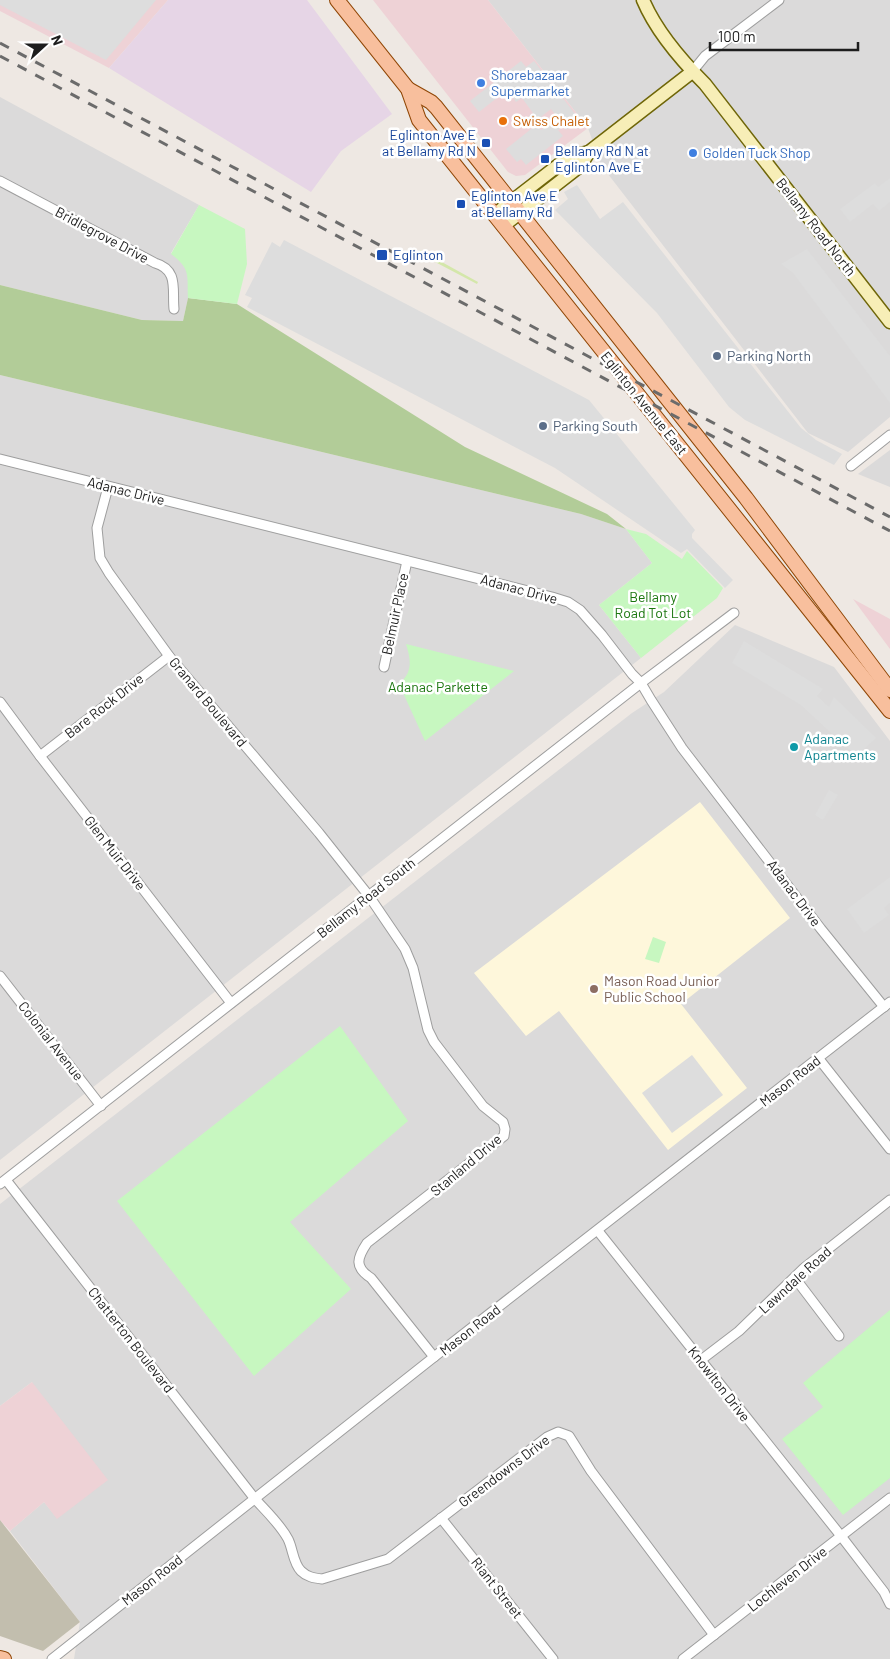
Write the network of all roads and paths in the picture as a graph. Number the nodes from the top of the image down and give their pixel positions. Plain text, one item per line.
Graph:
1 (337, 0) edge
2 (643, 0) edge
3 (780, 0) edge
4 (692, 72) junction
5 (408, 89) junction
6 (1, 183) edge
7 (516, 207) junction
8 (499, 220) junction
9 (174, 309) dead end
10 (890, 322) edge
11 (890, 435) edge
12 (0, 459) edge
13 (850, 466) dead end
14 (108, 487) junction
15 (407, 561) junction
16 (734, 613) dead end
17 (169, 656) junction
18 (384, 668) dead end
19 (641, 683) junction
20 (890, 690) edge
21 (0, 702) edge
22 (890, 712) edge
23 (40, 756) junction
24 (369, 896) junction
25 (0, 976) edge
26 (231, 1003) junction
27 (887, 1004) edge
28 (819, 1058) junction
29 (101, 1106) junction
30 (890, 1150) edge
31 (3, 1182) edge
32 (890, 1200) edge
33 (598, 1231) junction
34 (795, 1278) junction
35 (839, 1336) dead end
36 (434, 1357) junction
37 (701, 1360) junction
38 (890, 1498) edge
39 (256, 1499) junction
40 (441, 1518) junction
41 (841, 1536) junction
42 (890, 1604) edge
43 (714, 1634) junction
44 (0, 1658) edge
45 (4, 1659) edge
46 (52, 1659) edge
47 (553, 1659) edge
48 (683, 1659) edge

1 - 5 main road, Eglinton Avenue East
2 - 4 street, Bellamy Road North
3 - 4 street
4 - 7 street
4 - 10 street, Bellamy Road North
5 - 7 main road, Eglinton Avenue East
5 - 8 main road, Eglinton Avenue East
6 - 9 street, Bridlegrove Drive
7 - 8 street
7 - 20 main road, Eglinton Avenue East
8 - 22 main road, Eglinton Avenue East
11 - 13 street
12 - 14 street, Adanac Drive
14 - 15 street, Adanac Drive
14 - 17 street, Granard Boulevard
15 - 18 street, Belmuir Place
15 - 19 street, Adanac Drive
16 - 19 street, Bellamy Road South
17 - 23 street, Bare Rock Drive
17 - 24 street, Granard Boulevard
19 - 24 street, Bellamy Road South
19 - 27 street, Adanac Drive
21 - 23 street, Glen Muir Drive
23 - 26 street, Glen Muir Drive
24 - 26 street, Bellamy Road South
24 - 36 street, Stanland Drive
25 - 29 street, Colonial Avenue
26 - 29 street, Bellamy Road South
27 - 28 street, Mason Road
28 - 30 street
28 - 33 street, Mason Road
29 - 31 street, Bellamy Road South
31 - 39 street, Chatterton Boulevard
32 - 34 street, Lawndale Road
33 - 36 street, Mason Road
33 - 37 street, Knowlton Drive
34 - 35 street
34 - 37 street, Lawndale Road
36 - 39 street, Mason Road
37 - 41 street, Knowlton Drive
38 - 41 street, Lochleven Drive
39 - 40 street, Greendowns Drive
39 - 46 street, Mason Road
40 - 43 street, Greendowns Drive
40 - 47 street, Riant Street
41 - 42 street, Knowlton Drive
41 - 43 street, Lochleven Drive
43 - 48 street, Lochleven Drive
44 - 45 main road

